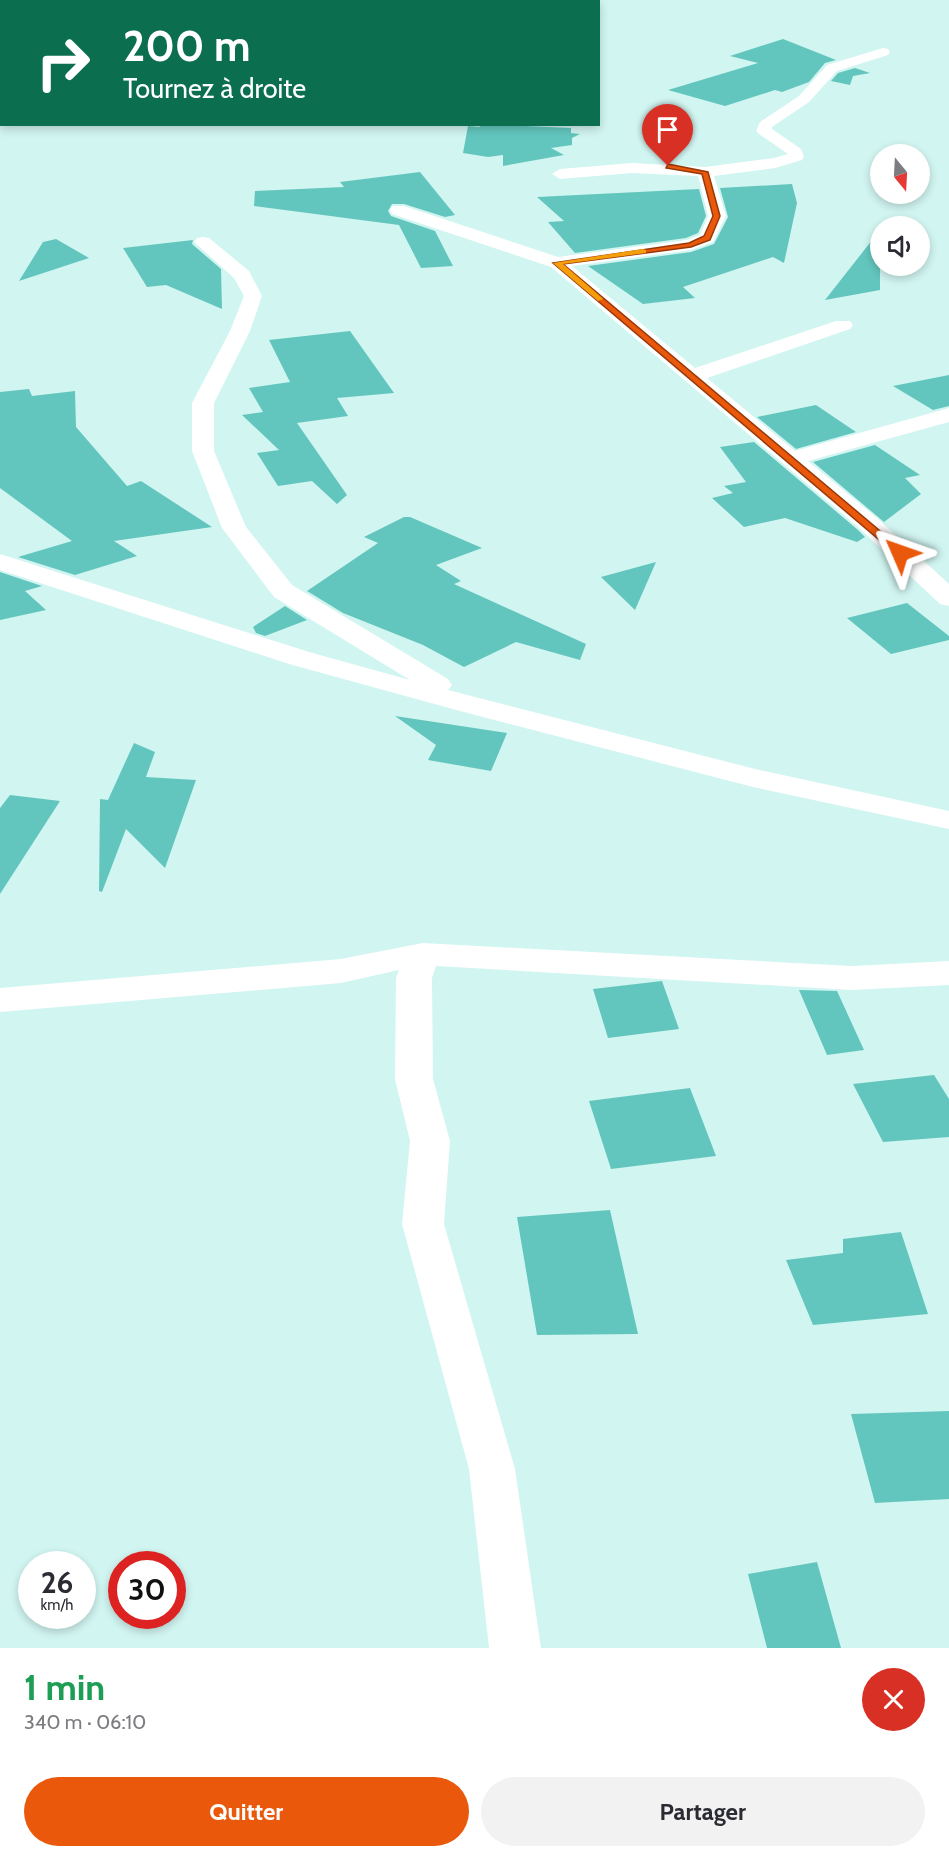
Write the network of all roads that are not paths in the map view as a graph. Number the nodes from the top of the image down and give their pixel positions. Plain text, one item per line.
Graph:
1 (883, 52) dead end
2 (705, 172) junction
3 (560, 174) dead end
4 (398, 210) dead end
5 (204, 242) dead end
6 (557, 263) junction
7 (843, 325) dead end
8 (691, 376) junction
9 (949, 415) edge
10 (790, 459) junction
11 (0, 562) edge
12 (949, 598) edge
13 (470, 705) junction
14 (949, 820) edge
15 (423, 954) junction
16 (949, 974) edge
17 (0, 1000) edge
18 (515, 1648) edge

1 - 2 street
2 - 3 street
2 - 6 street
4 - 6 street
5 - 13 street
6 - 8 street
7 - 8 street
8 - 10 street
9 - 10 street
10 - 12 street
11 - 13 street
13 - 14 street
15 - 16 street
15 - 17 street
15 - 18 street

